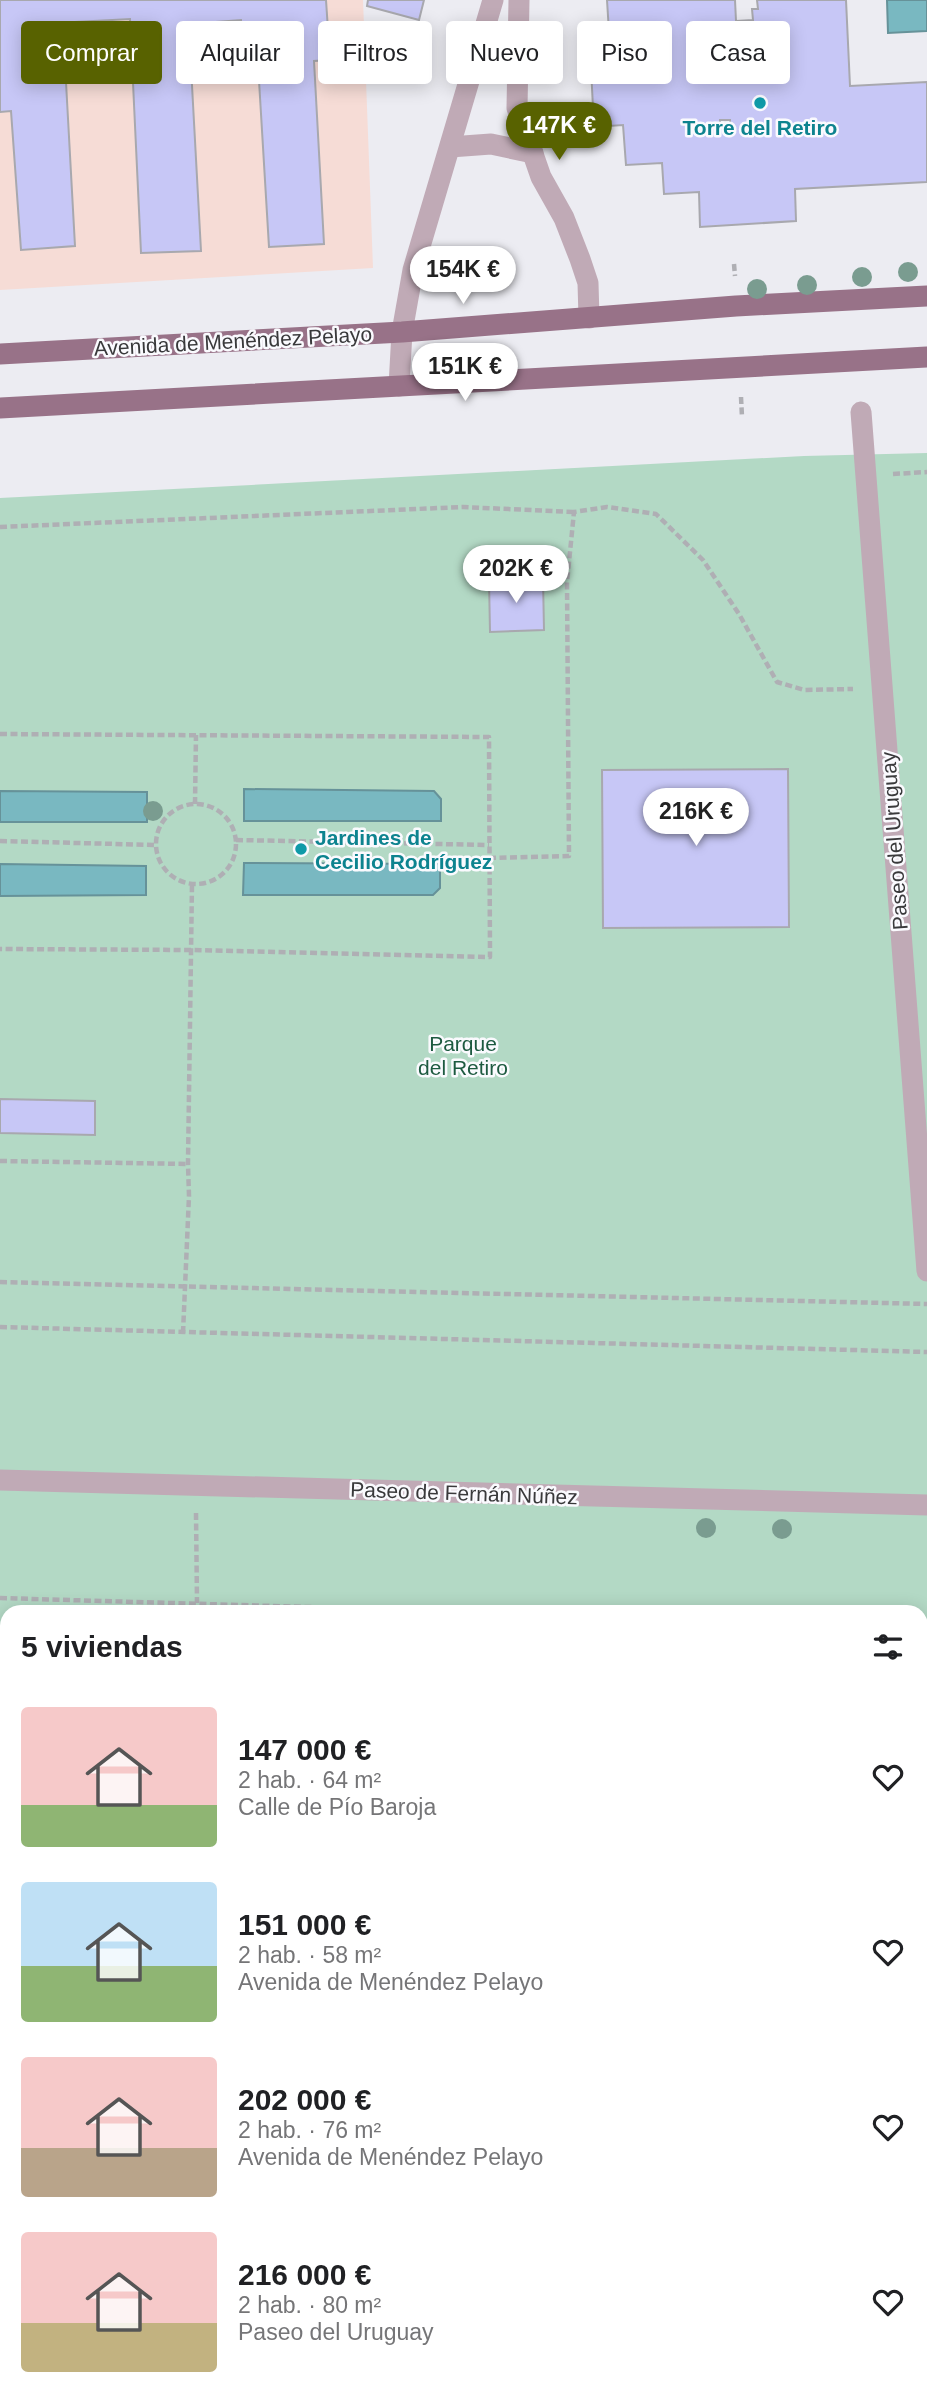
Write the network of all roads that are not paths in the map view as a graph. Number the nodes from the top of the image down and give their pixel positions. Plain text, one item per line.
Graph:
1 (492, 0) edge
2 (519, 0) edge
3 (450, 147) junction
4 (533, 153) junction
5 (927, 296) edge
6 (589, 318) junction
7 (402, 332) junction
8 (0, 354) edge
9 (927, 358) edge
10 (399, 386) junction
11 (0, 408) edge
12 (861, 412) dead end
13 (927, 1271) edge
14 (0, 1480) edge
15 (927, 1505) edge

1 - 3 street
2 - 4 street
3 - 4 street
3 - 7 street
4 - 6 street
5 - 6 main road, Avenida de Menéndez Pelayo
6 - 7 main road, Avenida de Menéndez Pelayo
7 - 8 main road, Avenida de Menéndez Pelayo
7 - 10 street
9 - 10 main road
10 - 11 main road
12 - 13 street, Paseo del Uruguay
14 - 15 street, Paseo de Fernán Núñez

